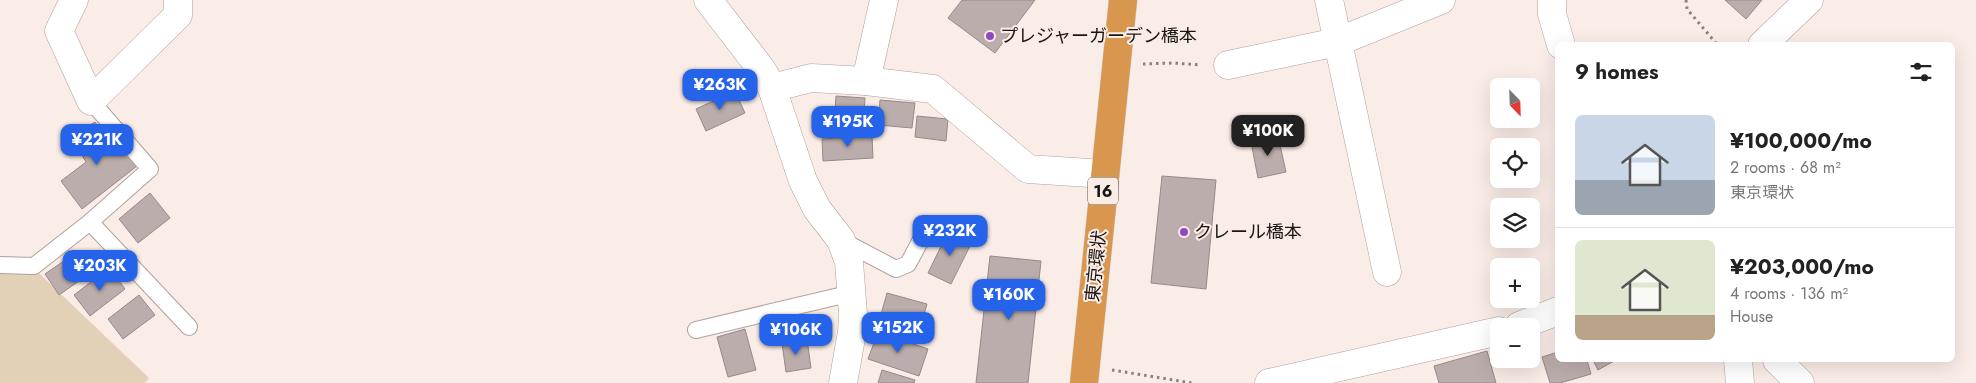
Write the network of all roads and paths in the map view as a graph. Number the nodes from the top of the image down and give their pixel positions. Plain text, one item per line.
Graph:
1 (74, 0) edge
2 (178, 0) edge
3 (708, 0) edge
4 (884, 0) edge
5 (1123, 0) edge
6 (1329, 0) edge
7 (1441, 0) edge
8 (1552, 0) edge
9 (1686, 0) edge
10 (1809, 0) edge
11 (1336, 42) junction
12 (1561, 42) edge
13 (1715, 42) edge
14 (1765, 42) edge
15 (1142, 64) dead end
16 (1218, 65) joint
17 (866, 81) junction
18 (772, 88) junction
19 (91, 101) junction
20 (1105, 174) junction
21 (90, 222) junction
22 (923, 236) dead end
23 (841, 240) junction
24 (0, 265) edge
25 (1387, 272) dead end
26 (852, 293) junction
27 (1555, 311) edge
28 (1538, 318) edge
29 (189, 327) dead end
30 (696, 330) dead end
31 (1490, 333) edge
32 (1738, 362) edge
33 (1778, 362) edge
34 (1108, 369) dead end
35 (1330, 376) edge
36 (843, 383) edge
37 (1084, 383) edge
38 (1192, 383) edge
39 (1269, 383) edge
40 (1740, 383) edge
41 (1800, 383) edge

1 - 19 street
2 - 19 street
3 - 18 street
4 - 17 street
5 - 20 highway, 東京環状 / 16
6 - 11 street
7 - 11 street
8 - 12 street
9 - 13 path
10 - 14 street
11 - 16 street
11 - 25 street
15 - 16 path
17 - 18 street
17 - 20 street
18 - 23 street
19 - 21 lane
20 - 37 highway, 東京環状 / 16
21 - 24 lane
21 - 29 lane
22 - 23 lane
23 - 26 street
26 - 30 lane
26 - 36 street
27 - 28 street
31 - 35 street
32 - 40 street
33 - 41 street
34 - 38 path
35 - 39 street

